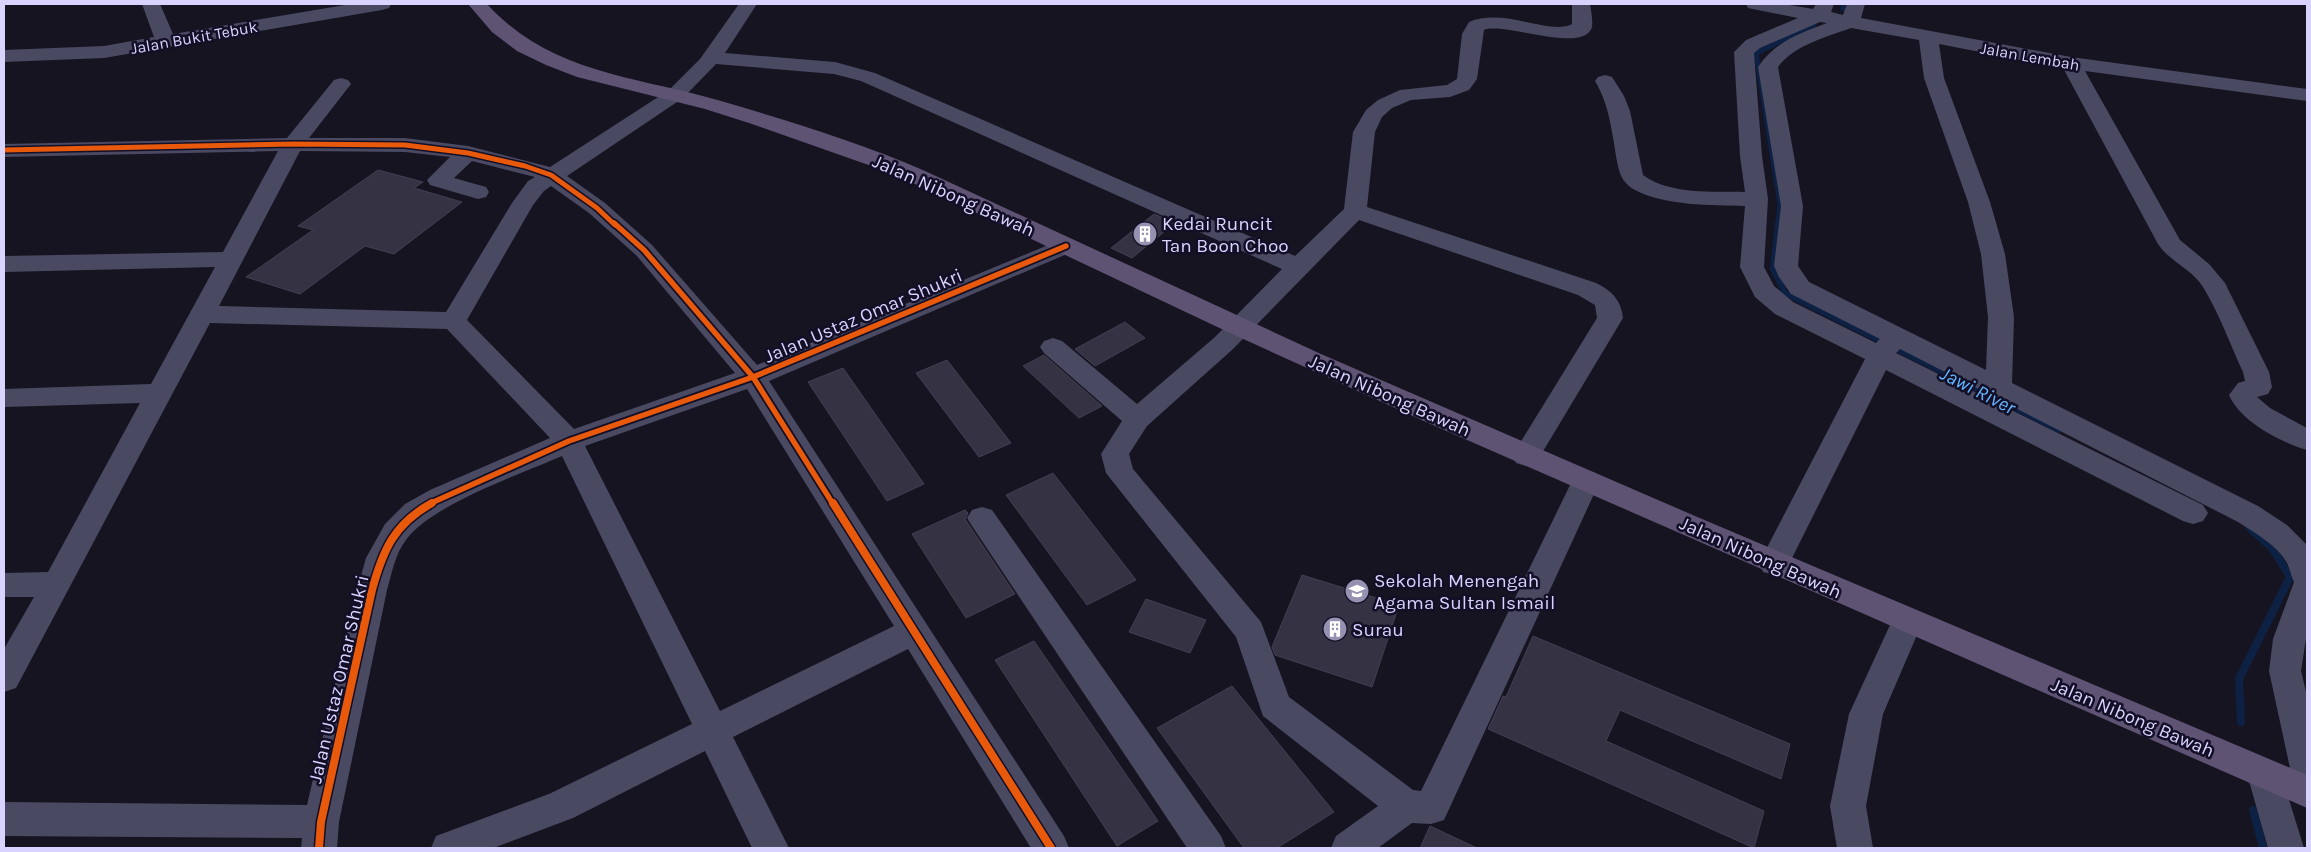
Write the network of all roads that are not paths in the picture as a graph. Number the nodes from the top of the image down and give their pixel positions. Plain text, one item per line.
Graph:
1 (151, 4) edge
2 (382, 4) edge
3 (477, 4) edge
4 (748, 4) edge
5 (1582, 4) edge
6 (1755, 4) edge
7 (1823, 10) edge
8 (1853, 12) edge
9 (1928, 38) junction
10 (166, 42) junction
11 (4, 56) edge
12 (713, 58) junction
13 (2070, 63) junction
14 (1605, 80) dead end
15 (342, 84) dead end
16 (676, 94) junction
17 (2307, 95) edge
18 (293, 144) junction
19 (4, 150) edge
20 (468, 153) junction
21 (551, 175) junction
22 (478, 192) dead end
23 (1757, 199) junction
24 (1355, 212) junction
25 (1066, 246) junction
26 (232, 259) junction
27 (4, 264) edge
28 (1298, 267) junction
29 (202, 314) junction
30 (454, 321) junction
31 (1239, 328) junction
32 (1888, 346) junction
33 (1054, 347) dead end
34 (753, 377) junction
35 (1998, 388) junction
36 (160, 393) junction
37 (4, 398) edge
38 (1137, 419) junction
39 (2307, 440) edge
40 (569, 441) junction
41 (1526, 456) junction
42 (1586, 481) junction
43 (2193, 513) dead end
44 (982, 518) dead end
45 (1774, 563) junction
46 (2307, 577) edge
47 (57, 584) junction
48 (4, 585) edge
49 (2307, 587) edge
50 (1907, 621) junction
51 (914, 631) junction
52 (4, 678) edge
53 (714, 730) junction
54 (2307, 768) edge
55 (2264, 774) junction
56 (2307, 792) edge
57 (1406, 806) junction
58 (4, 819) edge
59 (320, 835) edge
60 (449, 848) edge
61 (770, 848) edge
62 (1051, 848) edge
63 (1208, 848) edge
64 (1349, 848) edge
65 (1855, 848) edge
66 (2286, 848) edge

1 - 10 street
2 - 10 street, Jalan Bukit Tebuk
3 - 16 main road, Jalan Nibong Bawah
4 - 12 street
5 - 24 street
6 - 7 street, Jalan Lembah
7 - 8 street, Jalan Lembah
7 - 23 street
8 - 9 street, Jalan Lembah
8 - 32 street
9 - 13 street, Jalan Lembah
9 - 35 street
10 - 11 street, Jalan Bukit Tebuk
12 - 16 street
12 - 28 street
13 - 17 street, Jalan Lembah
13 - 39 street
14 - 23 street
15 - 18 street
16 - 21 street
16 - 25 main road, Jalan Nibong Bawah
18 - 19 street
18 - 20 street
18 - 26 street
20 - 21 street
20 - 22 street
21 - 30 street
21 - 34 street
23 - 32 street
24 - 28 street
24 - 41 street
25 - 31 main road, Jalan Nibong Bawah
25 - 34 street, Jalan Ustaz Omar Shukri
26 - 27 street
26 - 29 street
28 - 31 street
29 - 30 street
29 - 36 street
30 - 40 street
31 - 38 street
31 - 41 main road, Jalan Nibong Bawah
32 - 35 street
32 - 43 street
32 - 45 street
33 - 38 street
34 - 40 street, Jalan Ustaz Omar Shukri
34 - 51 street
35 - 46 street
36 - 37 street
36 - 47 street
38 - 57 street
40 - 53 street
40 - 59 street, Jalan Ustaz Omar Shukri
41 - 42 main road, Jalan Nibong Bawah
42 - 45 main road, Jalan Nibong Bawah
42 - 57 street
44 - 63 street
45 - 50 main road, Jalan Nibong Bawah
47 - 48 street
47 - 52 street
49 - 54 street
50 - 55 main road, Jalan Nibong Bawah
50 - 65 street
51 - 53 street
51 - 62 street
53 - 60 street
53 - 61 street
55 - 56 main road, Jalan Nibong Bawah
55 - 66 street
57 - 64 street
58 - 59 street

